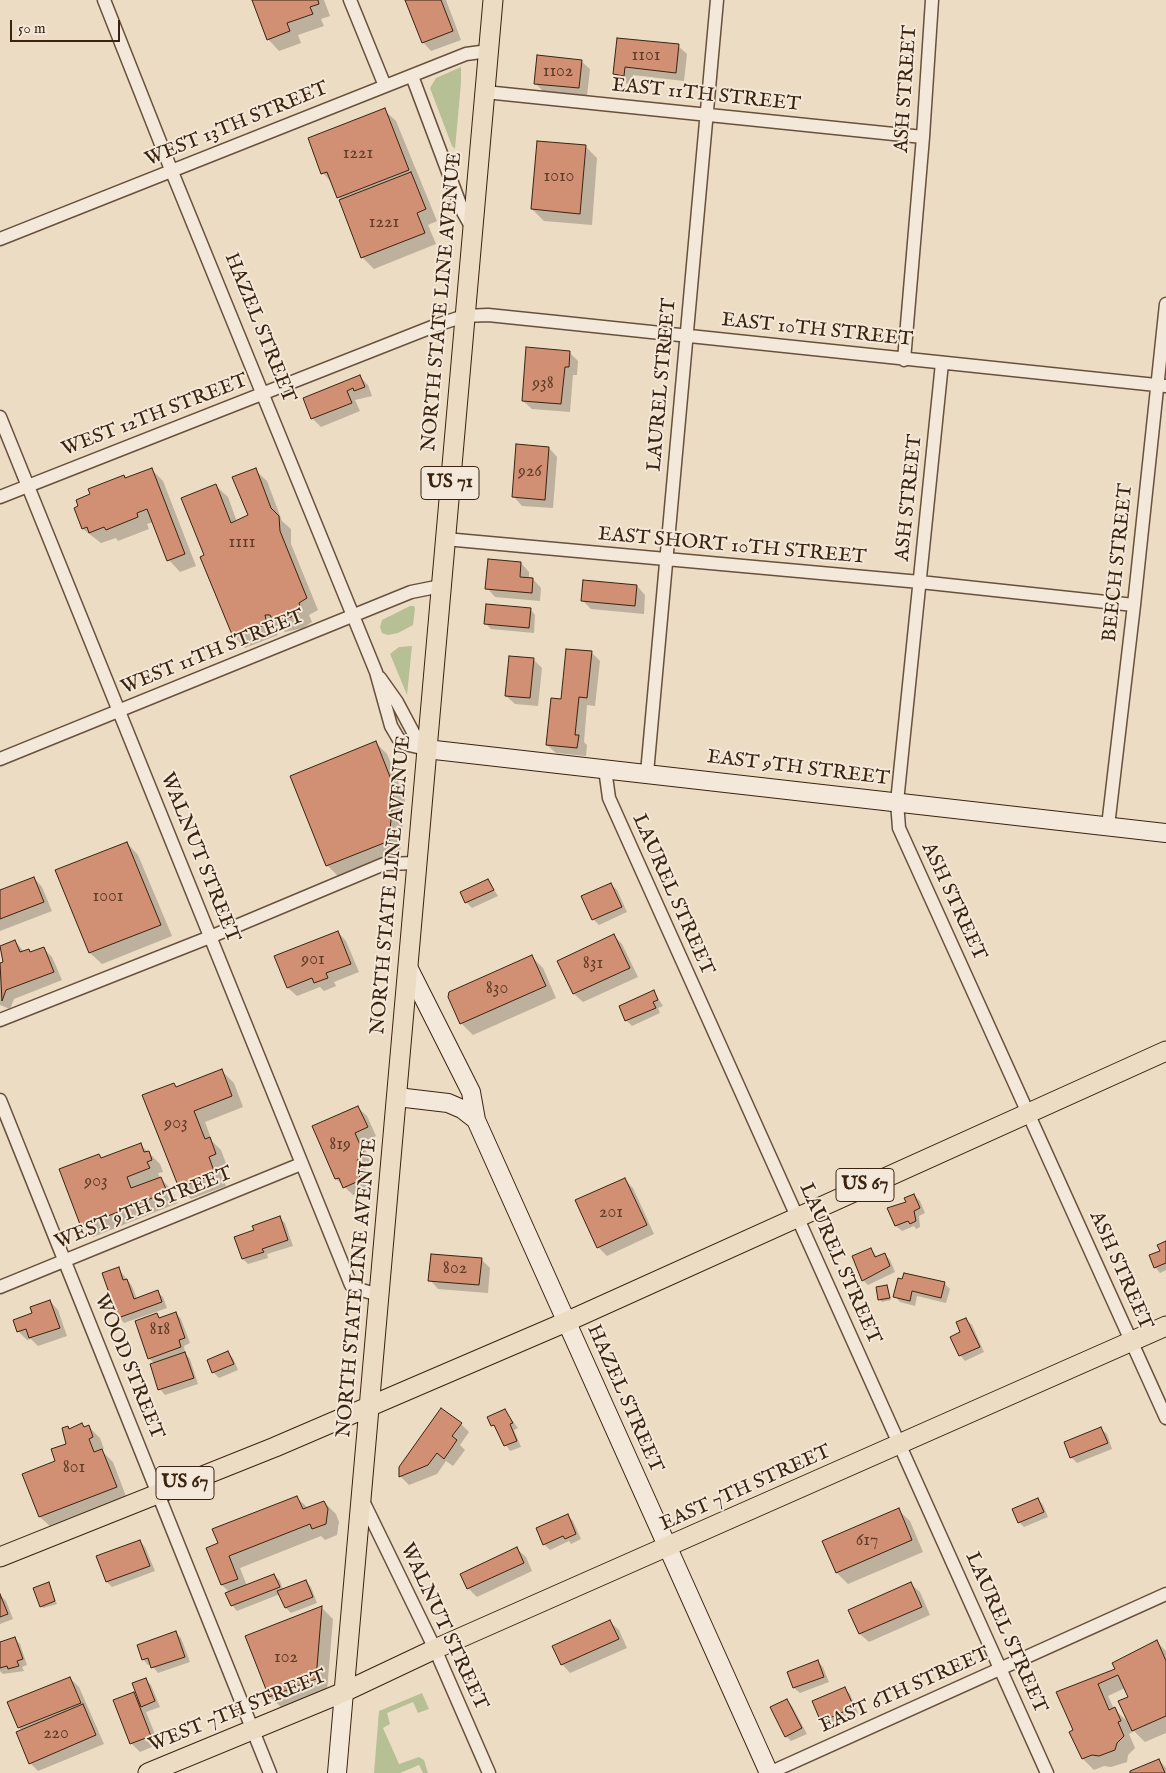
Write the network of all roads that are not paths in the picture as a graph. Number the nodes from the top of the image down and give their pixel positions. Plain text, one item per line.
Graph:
1 (104, 0) edge
2 (350, 0) edge
3 (493, 0) edge
4 (717, 0) edge
5 (932, 0) edge
6 (488, 51) junction
7 (412, 76) junction
8 (385, 86) junction
9 (485, 92) junction
10 (706, 115) junction
11 (923, 137) junction
12 (172, 172) junction
13 (472, 228) junction
14 (0, 239) edge
15 (1166, 304) edge
16 (464, 316) junction
17 (686, 335) junction
18 (904, 360) junction
19 (942, 363) junction
20 (1162, 386) edge
21 (263, 394) junction
22 (0, 417) edge
23 (28, 486) junction
24 (0, 497) edge
25 (445, 539) junction
26 (666, 560) junction
27 (920, 582) junction
28 (441, 586) junction
29 (1134, 605) junction
30 (353, 617) junction
31 (120, 710) junction
32 (426, 749) junction
33 (0, 759) edge
34 (605, 769) junction
35 (647, 773) junction
36 (897, 802) junction
37 (1108, 826) junction
38 (1166, 833) edge
39 (417, 863) junction
40 (210, 936) junction
41 (408, 967) junction
42 (0, 1020) edge
43 (1166, 1051) edge
44 (397, 1098) junction
45 (0, 1100) edge
46 (1029, 1112) junction
47 (476, 1120) junction
48 (301, 1164) junction
49 (796, 1216) junction
50 (64, 1262) junction
51 (0, 1287) edge
52 (379, 1295) junction
53 (566, 1322) junction
54 (1166, 1326) edge
55 (1132, 1342) junction
56 (370, 1406) junction
57 (1166, 1418) edge
58 (900, 1444) junction
59 (159, 1493) junction
60 (361, 1498) junction
61 (669, 1548) junction
62 (0, 1557) edge
63 (1166, 1594) edge
64 (435, 1649) junction
65 (1000, 1668) junction
66 (344, 1692) junction
67 (254, 1731) junction
68 (148, 1773) edge
69 (270, 1773) edge
70 (337, 1773) edge
71 (489, 1773) edge
72 (769, 1773) edge
73 (1047, 1773) edge

1 - 12 street, HAZEL STREET
2 - 8 street
3 - 6 main road, NORTH STATE LINE AVENUE / US 71
4 - 10 street, LAUREL STREET
5 - 11 street, ASH STREET
6 - 7 street, WEST 13TH STREET
6 - 9 main road, NORTH STATE LINE AVENUE / US 71
7 - 8 street, WEST 13TH STREET
7 - 13 street
8 - 12 street, WEST 13TH STREET
9 - 10 street, EAST 11TH STREET
9 - 13 main road, NORTH STATE LINE AVENUE / US 71
10 - 11 street, EAST 11TH STREET
10 - 17 street, LAUREL STREET
11 - 18 street, ASH STREET
12 - 14 street, WEST 13TH STREET
12 - 21 street, HAZEL STREET
13 - 16 main road, NORTH STATE LINE AVENUE / US 71
15 - 20 street, BEECH STREET
16 - 17 street, EAST 10TH STREET
16 - 21 street, WEST 12TH STREET
16 - 25 main road, NORTH STATE LINE AVENUE / US 71
17 - 18 street, EAST 10TH STREET
17 - 26 street, LAUREL STREET
18 - 19 street, EAST 10TH STREET
19 - 20 street, EAST 10TH STREET
19 - 27 street, ASH STREET
20 - 29 street, BEECH STREET
21 - 23 street, WEST 12TH STREET
21 - 30 street, HAZEL STREET
22 - 23 street, WALNUT STREET
23 - 24 street, WEST 12TH STREET
23 - 31 street, WALNUT STREET
25 - 26 street, EAST SHORT 10TH STREET
25 - 28 main road, NORTH STATE LINE AVENUE / US 71
26 - 27 street, EAST SHORT 10TH STREET
26 - 35 street, LAUREL STREET
27 - 29 street, EAST SHORT 10TH STREET
27 - 36 street, ASH STREET
28 - 30 street, WEST 11TH STREET
28 - 32 main road, NORTH STATE LINE AVENUE / US 71
29 - 37 street, BEECH STREET
30 - 31 street, WEST 11TH STREET
30 - 32 street, HAZEL STREET
31 - 33 street, WEST 11TH STREET
31 - 40 street, WALNUT STREET
32 - 34 street, EAST 9TH STREET
32 - 39 main road, NORTH STATE LINE AVENUE / US 71
34 - 35 street, EAST 9TH STREET
34 - 49 street, LAUREL STREET
35 - 36 street, EAST 9TH STREET
36 - 37 street, EAST 9TH STREET
36 - 46 street, ASH STREET
37 - 38 street, EAST 9TH STREET
39 - 40 street
39 - 41 main road, NORTH STATE LINE AVENUE / US 71
40 - 42 street
40 - 48 street, WALNUT STREET
41 - 44 main road, NORTH STATE LINE AVENUE
41 - 47 street, HAZEL STREET
43 - 46 main road, US 67
44 - 47 street
44 - 52 main road, NORTH STATE LINE AVENUE
45 - 50 street, WOOD STREET
46 - 49 main road, US 67
46 - 55 street, ASH STREET
47 - 53 street, HAZEL STREET
48 - 50 street, WEST 9TH STREET
48 - 52 street, WALNUT STREET
49 - 53 main road, US 67
49 - 58 street, LAUREL STREET
50 - 51 street, WEST 9TH STREET
50 - 59 street, WOOD STREET
52 - 56 main road, NORTH STATE LINE AVENUE
53 - 56 main road, US 67
53 - 61 street, HAZEL STREET
54 - 55 main road, EAST 7TH STREET
55 - 57 street, ASH STREET
55 - 58 main road, EAST 7TH STREET
56 - 59 main road, US 67
56 - 60 main road, NORTH STATE LINE AVENUE
58 - 61 main road, EAST 7TH STREET
58 - 65 street, LAUREL STREET
59 - 62 main road, US 67
59 - 67 street, WOOD STREET
60 - 64 street, WALNUT STREET
60 - 66 main road, NORTH STATE LINE AVENUE
61 - 64 main road, EAST 7TH STREET
61 - 72 street, HAZEL STREET
63 - 65 street, EAST 6TH STREET
64 - 66 main road, EAST 7TH STREET
64 - 71 street, WALNUT STREET
65 - 72 street, EAST 6TH STREET
65 - 73 street, LAUREL STREET
66 - 67 main road, WEST 7TH STREET
66 - 70 street, NORTH STATE LINE AVENUE
67 - 68 main road, WEST 7TH STREET
67 - 69 street, WOOD STREET

